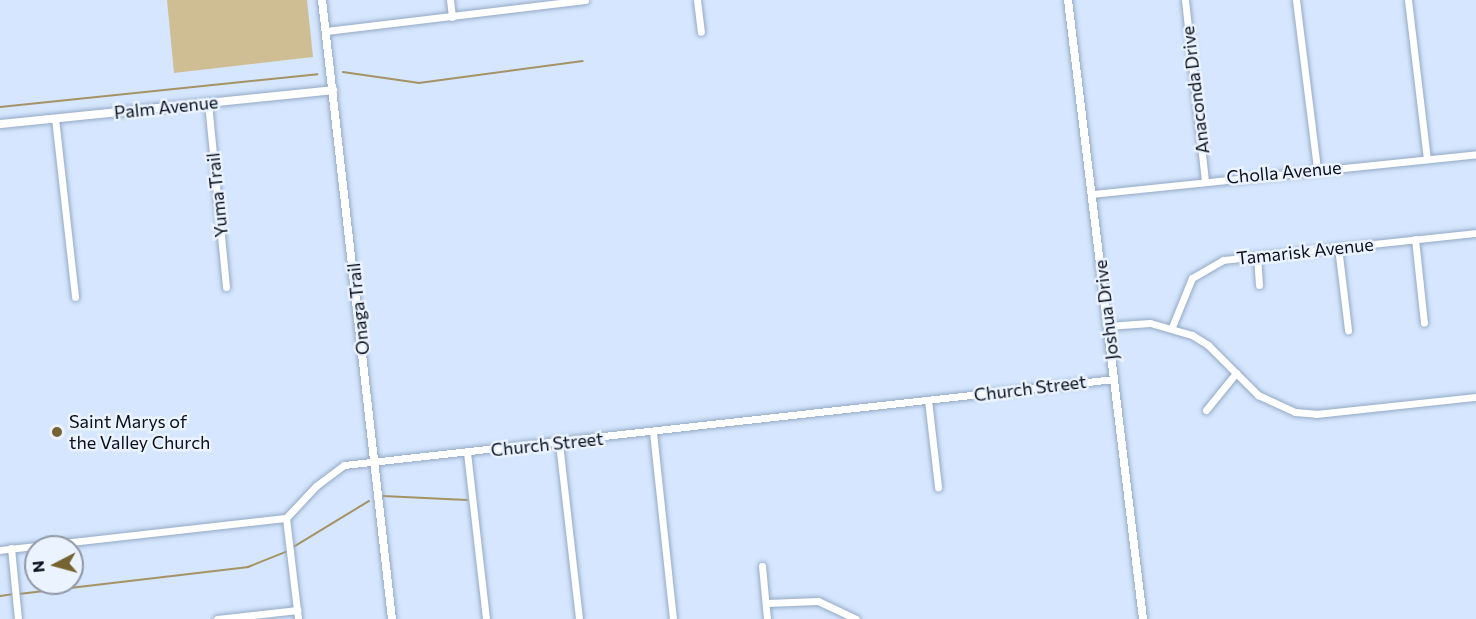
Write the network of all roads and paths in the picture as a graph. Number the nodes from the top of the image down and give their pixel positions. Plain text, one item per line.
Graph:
1 (322, 0) edge
2 (450, 0) edge
3 (585, 0) edge
4 (697, 0) edge
5 (1068, 0) edge
6 (1185, 0) edge
7 (1296, 0) edge
8 (1408, 0) edge
9 (574, 1) edge
10 (452, 17) junction
11 (326, 31) junction
12 (701, 32) dead end
13 (333, 90) junction
14 (208, 103) junction
15 (55, 118) junction
16 (0, 124) edge
17 (1476, 154) edge
18 (1427, 159) junction
19 (1317, 169) junction
20 (1205, 180) junction
21 (1092, 194) junction
22 (1476, 232) edge
23 (1415, 239) junction
24 (1338, 247) junction
25 (1257, 256) junction
26 (1259, 285) dead end
27 (226, 287) dead end
28 (75, 297) dead end
29 (1424, 323) dead end
30 (1107, 326) junction
31 (1172, 327) junction
32 (1348, 330) dead end
33 (1236, 373) junction
34 (1114, 379) junction
35 (1476, 397) edge
36 (928, 400) junction
37 (1206, 410) dead end
38 (653, 432) junction
39 (559, 443) junction
40 (467, 452) junction
41 (375, 462) junction
42 (938, 487) dead end
43 (286, 518) junction
44 (11, 548) junction
45 (0, 550) edge
46 (762, 566) dead end
47 (766, 603) junction
48 (297, 610) junction
49 (18, 619) edge
50 (217, 619) edge
51 (298, 619) edge
52 (393, 619) edge
53 (486, 619) edge
54 (579, 619) edge
55 (673, 619) edge
56 (767, 619) edge
57 (856, 619) edge
58 (1143, 619) edge

1 - 11 street, Onaga Trail
2 - 10 street
3 - 9 street
4 - 12 street
5 - 21 street, Joshua Drive
6 - 20 street, Anaconda Drive
7 - 19 street
8 - 18 street
9 - 10 street
10 - 11 street
11 - 13 street, Onaga Trail
13 - 14 street, Palm Avenue
13 - 41 street, Onaga Trail
14 - 15 street, Palm Avenue
14 - 27 street, Yuma Trail
15 - 16 street, Palm Avenue
15 - 28 street
17 - 18 street, Cholla Avenue
18 - 19 street, Cholla Avenue
19 - 20 street, Cholla Avenue
20 - 21 street, Cholla Avenue
21 - 30 street, Joshua Drive
22 - 23 street, Tamarisk Avenue
23 - 24 street, Tamarisk Avenue
23 - 29 street
24 - 25 street, Tamarisk Avenue
24 - 32 street
25 - 26 street
25 - 31 street, Tamarisk Avenue
30 - 31 street
30 - 34 street, Joshua Drive
31 - 33 street
33 - 35 street
33 - 37 street
34 - 36 street, Church Street
34 - 58 street, Joshua Drive
36 - 38 street, Church Street
36 - 42 street
38 - 39 street, Church Street
38 - 55 street
39 - 40 street, Church Street
39 - 54 street
40 - 41 street, Church Street
40 - 53 street
41 - 43 street, Church Street
41 - 52 street, Onaga Trail
43 - 44 street
43 - 48 street
44 - 45 street
44 - 49 street
46 - 47 street
47 - 56 street
47 - 57 street
48 - 50 street
48 - 51 street

